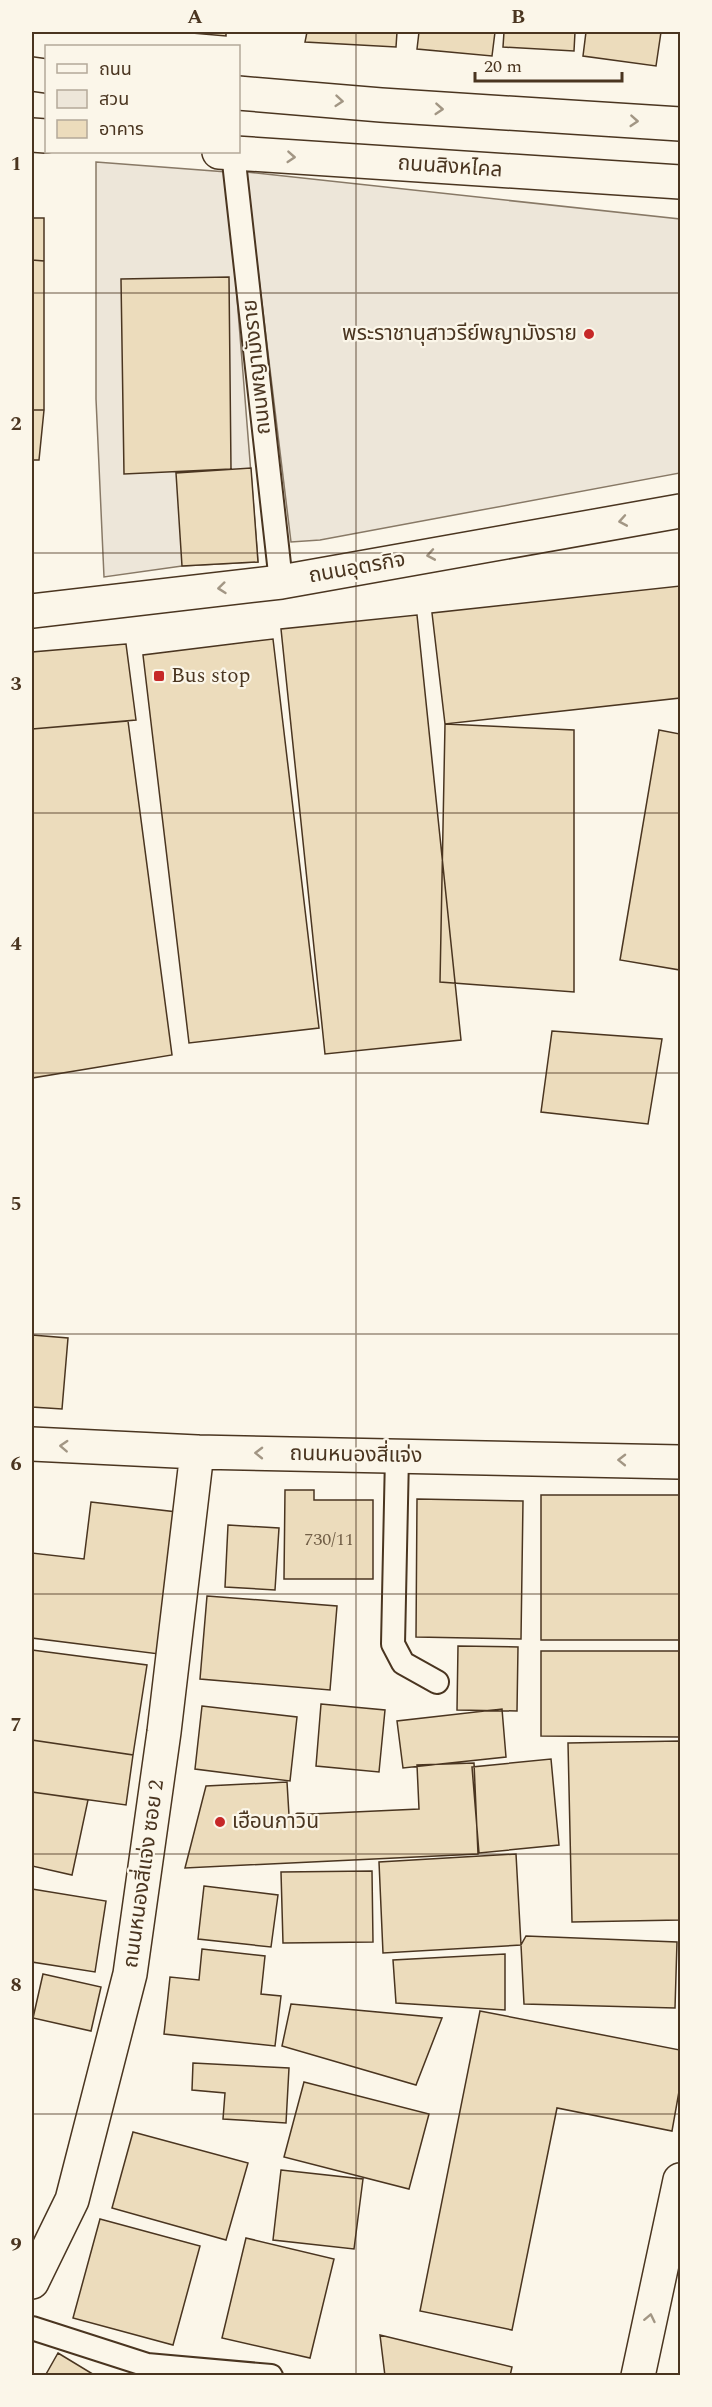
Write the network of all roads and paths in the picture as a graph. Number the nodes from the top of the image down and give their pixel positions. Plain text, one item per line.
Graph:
1 (240, 93) edge
2 (681, 124) edge
3 (226, 153) edge
4 (240, 153) edge
5 (681, 182) edge
6 (681, 511) edge
7 (281, 582) junction
8 (32, 611) edge
9 (32, 1444) edge
10 (197, 1452) junction
11 (397, 1456) junction
12 (681, 1462) edge
13 (437, 1682) dead end
14 (681, 2180) edge
15 (32, 2282) edge
16 (32, 2328) edge
17 (271, 2376) edge
18 (638, 2376) edge

1 -> 2 main road
3 - 7 lane, ถนนพญามังราย
4 -> 5 main road, ถนนสิงหไคล
6 -> 7 main road, ถนนอุตรกิจ
7 -> 8 main road, ถนนอุตรกิจ
10 -> 9 main road, ถนนหนองสี่แจ่ง
11 -> 10 main road, ถนนหนองสี่แจ่ง
10 - 15 main road, ถนนหนองสี่แจ่ง ซอย 2
12 -> 11 main road, ถนนหนองสี่แจ่ง
11 - 13 lane
18 -> 14 main road
16 - 17 lane

